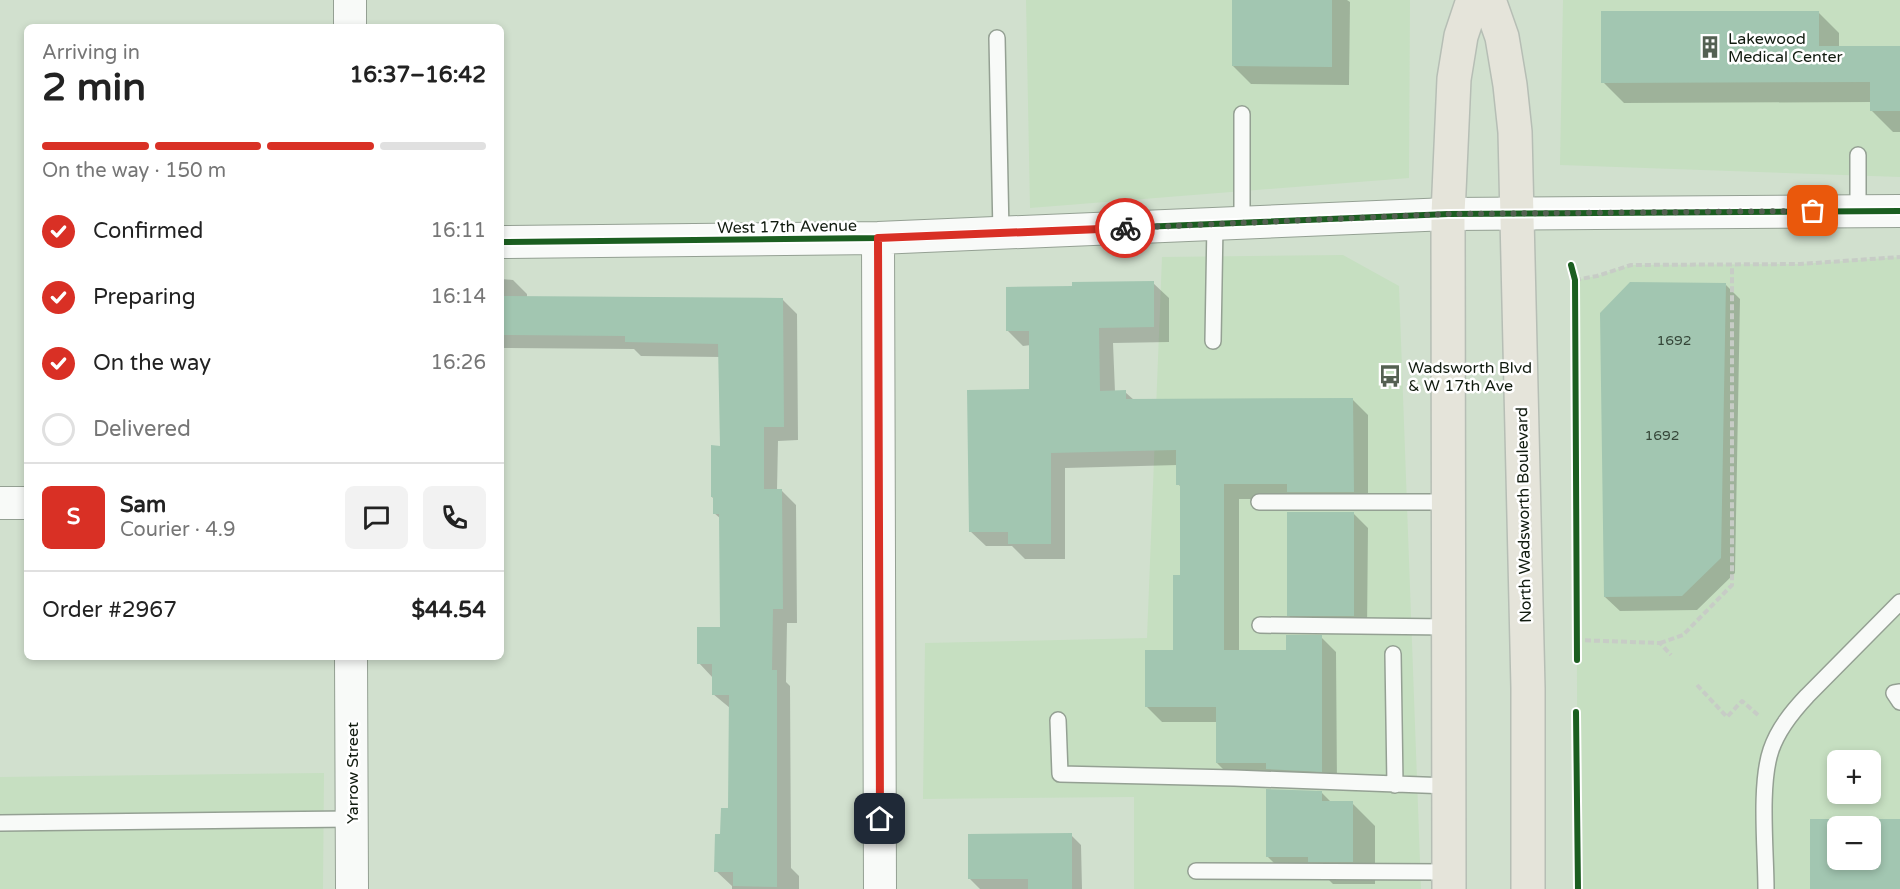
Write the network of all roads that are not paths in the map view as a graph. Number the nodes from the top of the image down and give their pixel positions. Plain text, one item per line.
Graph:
1 (350, 0) edge
2 (1473, 0) edge
3 (1489, 0) edge
4 (350, 24) edge
5 (997, 38) dead end
6 (1242, 114) dead end
7 (1858, 155) dead end
8 (1858, 211) junction
9 (1900, 211) edge
10 (1448, 214) junction
11 (1517, 214) junction
12 (1228, 223) junction
13 (1001, 233) junction
14 (878, 238) junction
15 (504, 242) edge
16 (1213, 341) dead end
17 (24, 502) edge
18 (1259, 502) dead end
19 (1449, 502) junction
20 (0, 503) edge
21 (1900, 602) edge
22 (1260, 625) dead end
23 (1449, 627) junction
24 (1393, 654) dead end
25 (351, 660) edge
26 (1058, 720) dead end
27 (1395, 784) junction
28 (1449, 786) junction
29 (352, 819) junction
30 (0, 823) edge
31 (1196, 871) dead end
32 (1449, 880) edge
33 (352, 889) edge
34 (880, 889) edge
35 (1528, 889) edge
36 (1766, 889) edge

1 - 4 street
2 - 10 main road
3 - 11 main road, North Wadsworth Boulevard
5 - 13 lane
6 - 12 lane
7 - 8 lane
8 - 9 street, West 17th Avenue
8 - 11 street, West 17th Avenue
10 - 11 street, West 17th Avenue
10 - 12 street, West 17th Avenue
10 - 19 main road
11 - 35 main road, North Wadsworth Boulevard
12 - 13 street, West 17th Avenue
12 - 16 lane
13 - 14 street, West 17th Avenue
14 - 15 street, West 17th Avenue
14 - 34 street
17 - 20 street
18 - 19 lane
19 - 23 main road
21 - 36 lane
22 - 23 lane
23 - 28 main road
24 - 27 lane
25 - 29 street, Yarrow Street
26 - 27 lane
27 - 28 lane
28 - 32 main road
29 - 30 lane
29 - 33 street, Yarrow Street
31 - 32 lane

